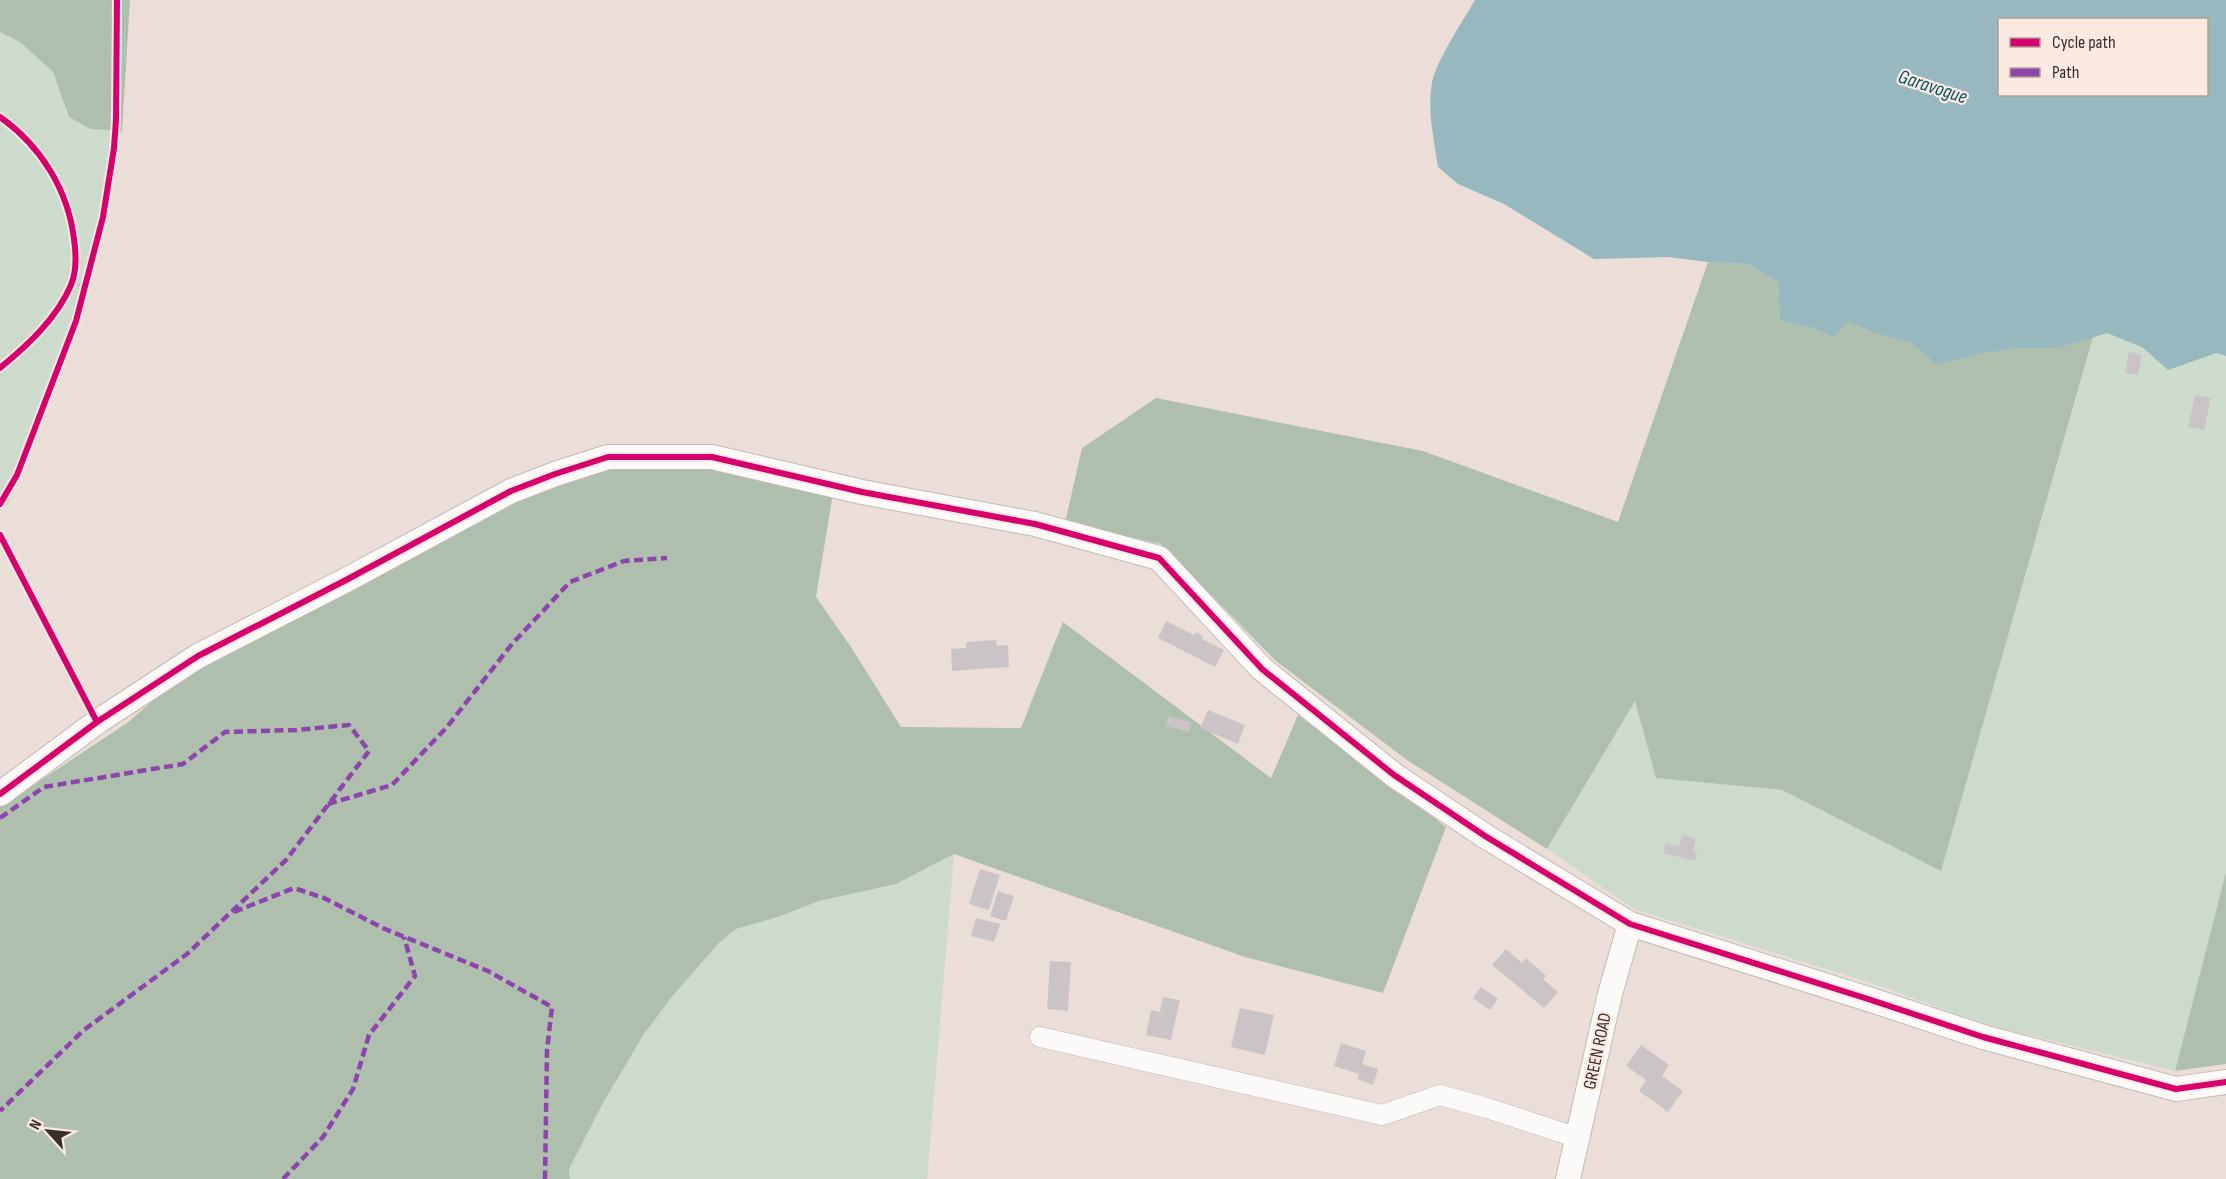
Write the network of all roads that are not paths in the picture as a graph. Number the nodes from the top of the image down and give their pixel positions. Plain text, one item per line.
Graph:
1 (0, 794) edge
2 (1630, 924) junction
3 (1040, 1037) dead end
4 (2226, 1082) edge
5 (1578, 1138) junction
6 (1568, 1179) edge

1 - 2 street
2 - 4 street
2 - 5 street, GREEN ROAD
3 - 5 street
5 - 6 street, GREEN ROAD

